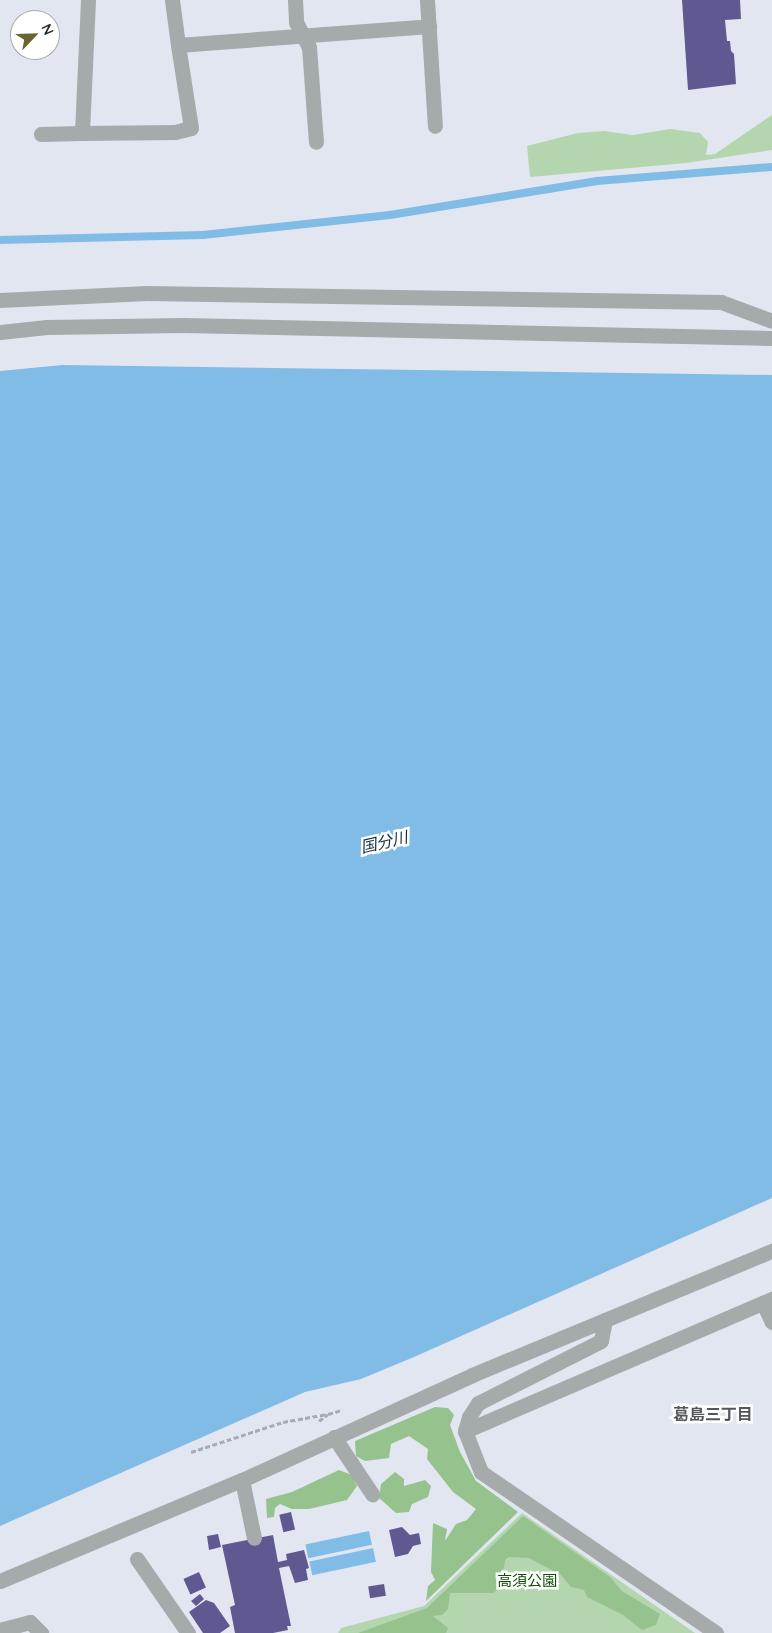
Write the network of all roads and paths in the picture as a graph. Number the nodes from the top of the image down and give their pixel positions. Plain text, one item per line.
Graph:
1 (88, 0) edge
2 (172, 0) edge
3 (295, 0) edge
4 (427, 0) edge
5 (429, 26) junction
6 (303, 35) junction
7 (178, 44) junction
8 (435, 126) dead end
9 (82, 133) junction
10 (41, 134) dead end
11 (316, 142) dead end
12 (0, 300) edge
13 (772, 322) edge
14 (0, 332) edge
15 (772, 338) edge
16 (772, 1252) edge
17 (768, 1301) edge
18 (605, 1320) junction
19 (772, 1322) edge
20 (328, 1414) dead end
21 (466, 1431) junction
22 (334, 1437) junction
23 (191, 1452) dead end
24 (242, 1480) junction
25 (372, 1494) dead end
26 (254, 1538) dead end
27 (137, 1559) dead end
28 (0, 1581) edge
29 (0, 1630) edge
30 (41, 1633) edge
31 (188, 1633) edge
32 (716, 1633) edge

1 - 9 street
2 - 7 street
3 - 6 street
4 - 5 street
5 - 6 street
5 - 8 street
6 - 7 street
6 - 11 street
7 - 9 street
9 - 10 street
12 - 13 street
14 - 15 street
16 - 18 street
17 - 19 street
17 - 21 street
18 - 21 street
18 - 22 street
20 - 23 path
21 - 32 street
22 - 24 street
22 - 25 street
24 - 26 street
24 - 28 street
27 - 31 street
29 - 30 street

